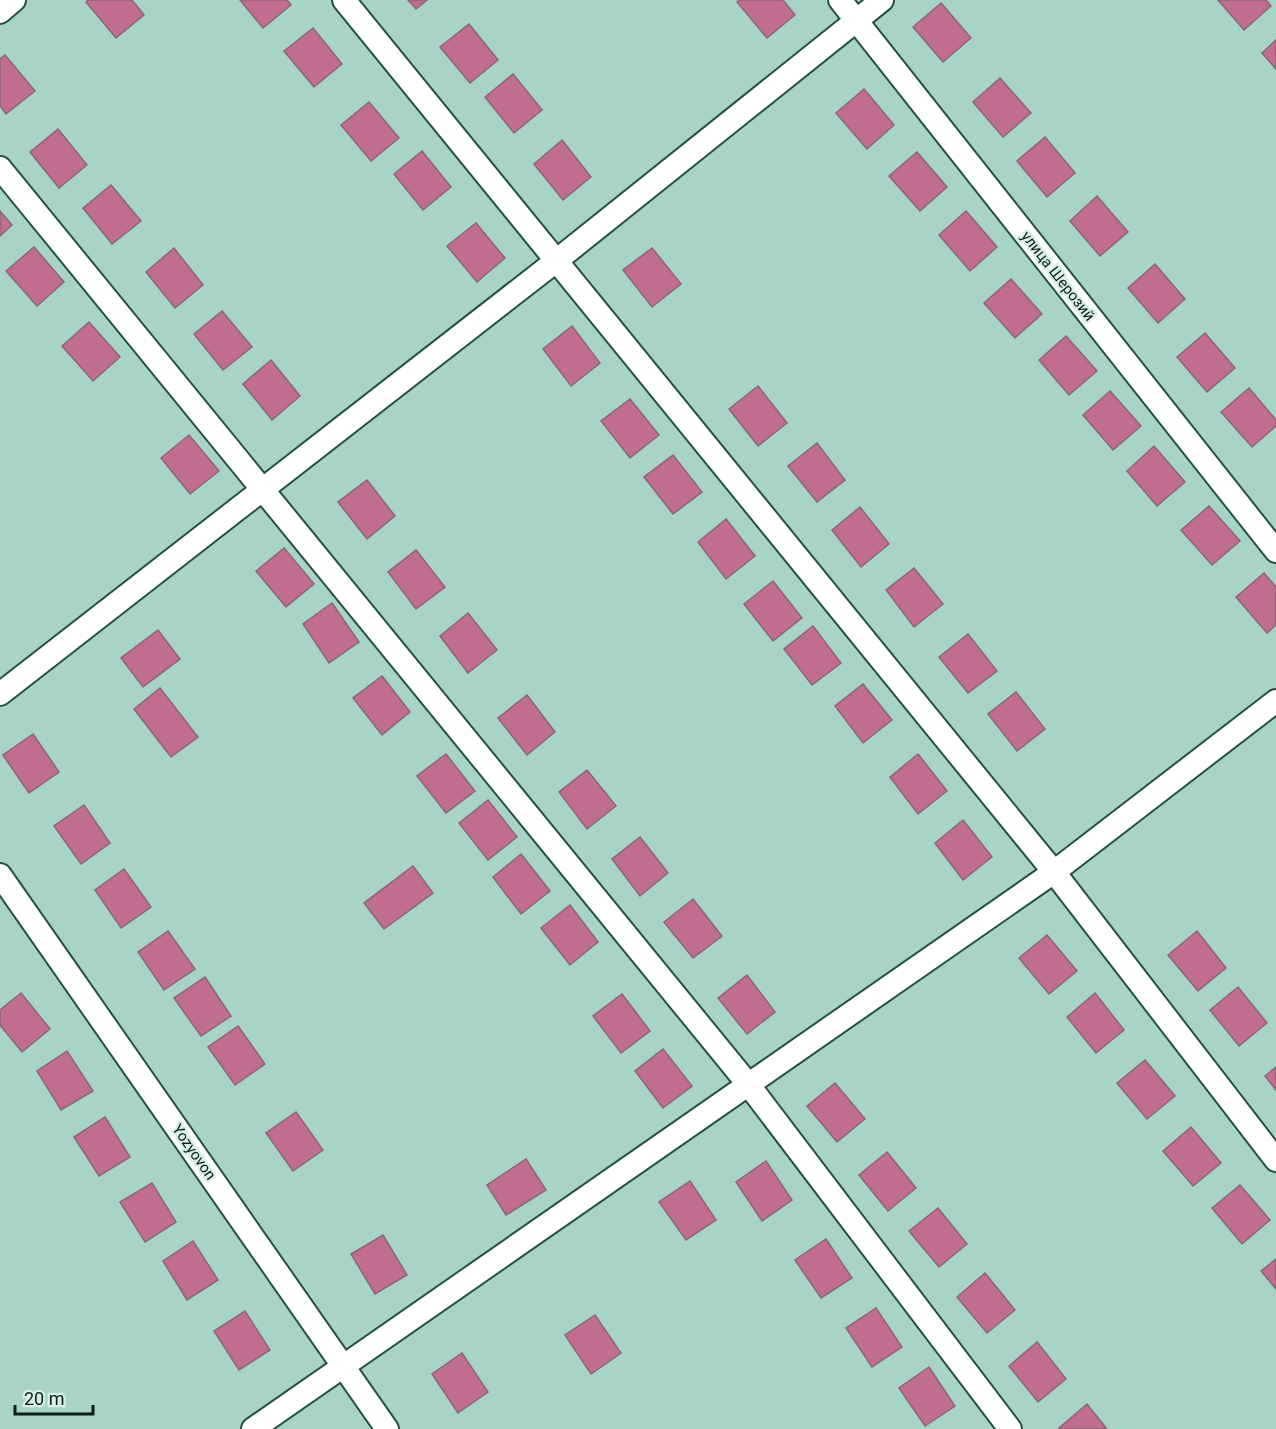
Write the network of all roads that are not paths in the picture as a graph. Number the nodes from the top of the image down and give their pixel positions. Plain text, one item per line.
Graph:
1 (14, 0) edge
2 (344, 0) edge
3 (840, 0) edge
4 (882, 0) edge
5 (0, 12) edge
6 (856, 21) junction
7 (0, 168) edge
8 (556, 261) junction
9 (264, 489) junction
10 (1276, 551) edge
11 (0, 694) edge
12 (1276, 701) edge
13 (1054, 872) junction
14 (0, 875) edge
15 (748, 1084) junction
16 (1276, 1160) edge
17 (344, 1364) junction
18 (253, 1429) edge
19 (387, 1429) edge
20 (1010, 1429) edge

1 - 5 street
2 - 8 street
3 - 6 street, улица Шерозий
4 - 6 street
6 - 8 street
6 - 10 street, улица Шерозий
7 - 9 street
8 - 9 street
8 - 13 street
9 - 11 street
9 - 15 street
12 - 13 street
13 - 15 street
13 - 16 street
14 - 17 street, Yozyovon
15 - 17 street
15 - 20 street
17 - 18 street
17 - 19 street, Yozyovon

